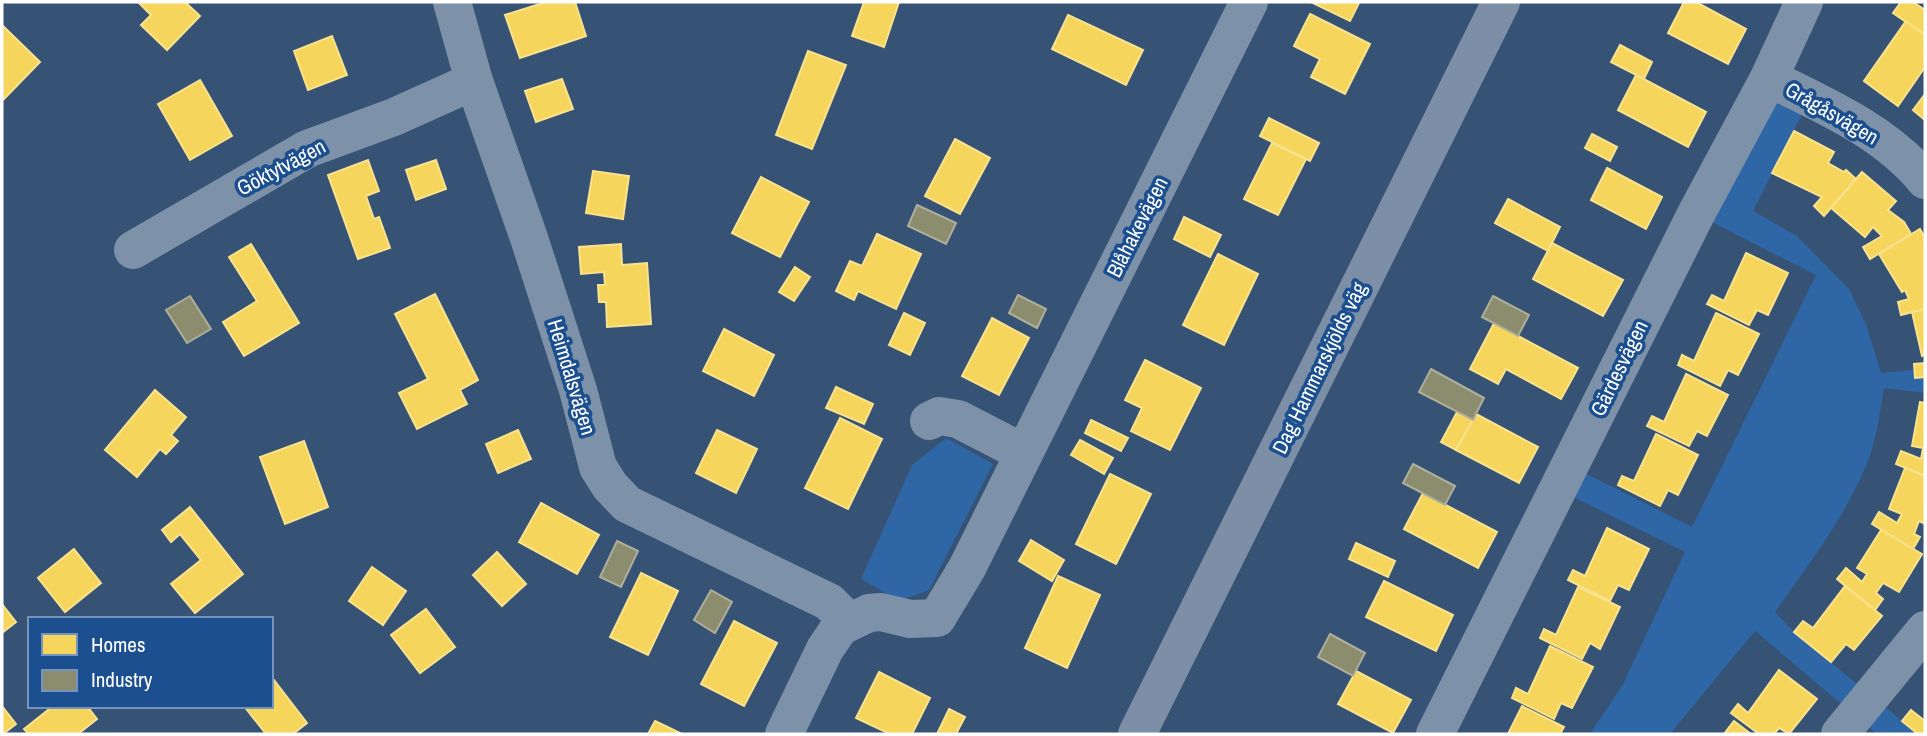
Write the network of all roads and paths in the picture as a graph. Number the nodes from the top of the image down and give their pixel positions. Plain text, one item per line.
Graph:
1 (452, 2) edge
2 (1249, 2) edge
3 (1501, 2) edge
4 (1804, 2) edge
5 (1769, 78) junction
6 (474, 81) junction
7 (1925, 180) edge
8 (133, 250) dead end
9 (929, 421) dead end
10 (1024, 453) junction
11 (840, 627) junction
12 (1925, 631) edge
13 (784, 734) edge
14 (1136, 734) edge
15 (1435, 734) edge
16 (1840, 734) edge

1 - 6 street, Heimdalsvägen
2 - 10 street, Blåhakevägen
3 - 14 main road, Dag Hammarskjölds väg
4 - 5 street, Gärdesvägen
5 - 7 street, Grågåsvägen
5 - 15 street, Gärdesvägen
6 - 8 street, Göktytvägen
6 - 11 street, Heimdalsvägen
9 - 10 street
10 - 11 street, Blåhakevägen
11 - 13 street
12 - 16 street

